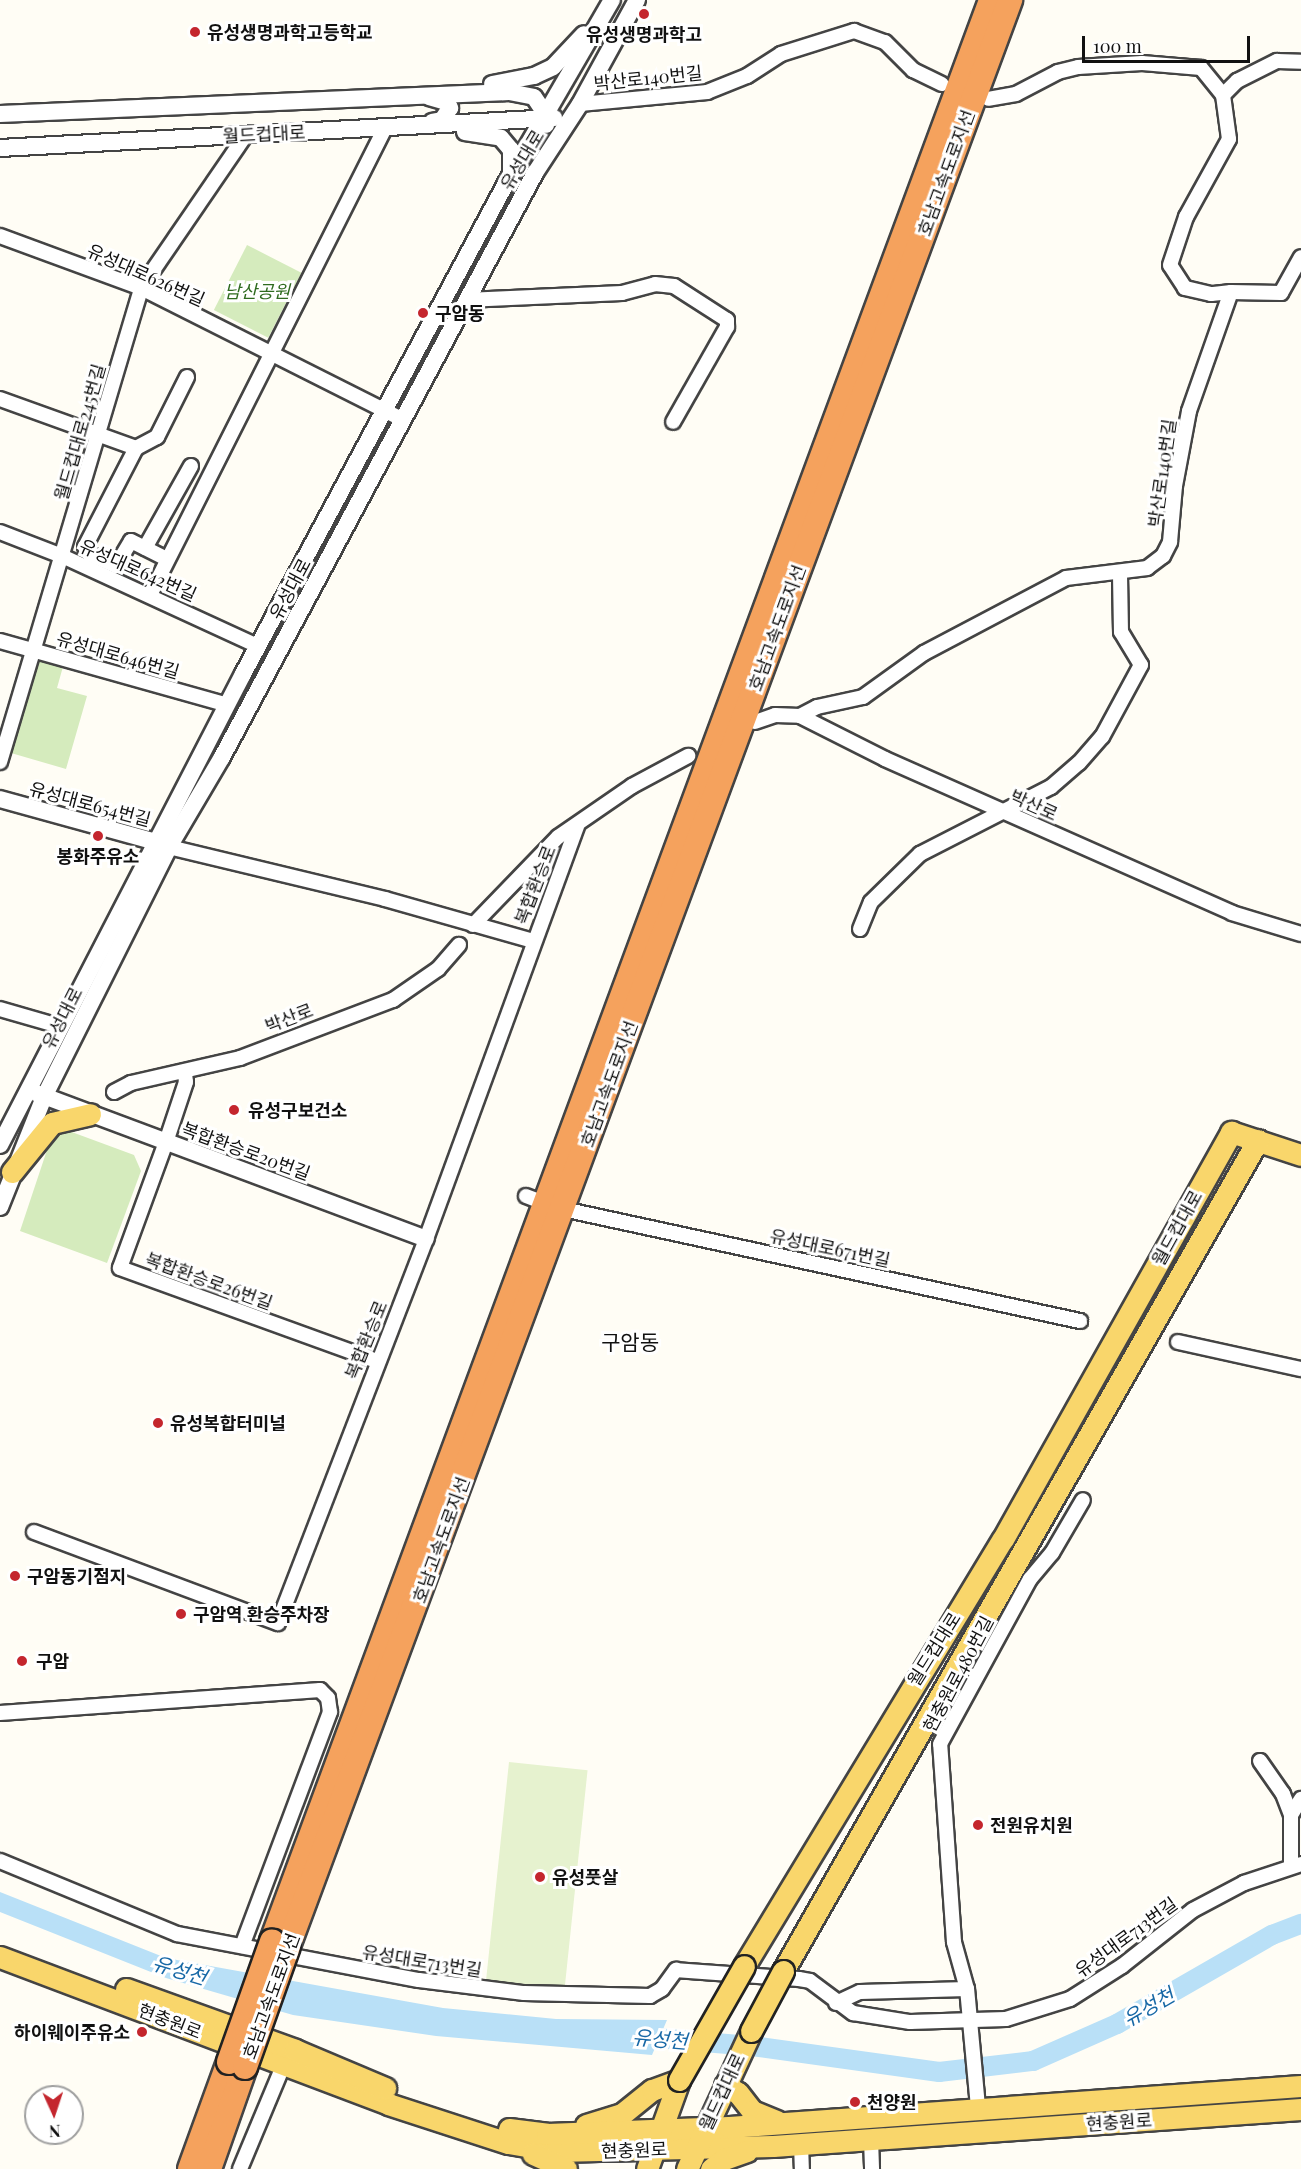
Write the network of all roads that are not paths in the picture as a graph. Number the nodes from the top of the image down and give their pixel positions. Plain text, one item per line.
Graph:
1 (611, 0) edge
2 (637, 0) edge
3 (991, 0) edge
4 (1010, 0) edge
5 (1301, 62) edge
6 (942, 84) dead end
7 (415, 95) junction
8 (1223, 95) junction
9 (988, 99) dead end
10 (580, 104) junction
11 (0, 114) edge
12 (546, 118) junction
13 (407, 126) junction
14 (385, 128) junction
15 (245, 135) junction
16 (0, 148) edge
17 (537, 170) junction
18 (511, 174) junction
19 (0, 236) edge
20 (1301, 257) edge
21 (141, 288) junction
22 (1231, 292) junction
23 (466, 300) junction
24 (271, 354) junction
25 (187, 377) dead end
26 (0, 399) edge
27 (385, 411) junction
28 (403, 420) junction
29 (673, 422) dead end
30 (98, 435) junction
31 (136, 448) junction
32 (191, 466) dead end
33 (0, 532) edge
34 (145, 548) junction
35 (62, 556) junction
36 (167, 559) junction
37 (1119, 574) junction
38 (150, 595) junction
39 (0, 641) edge
40 (258, 646) junction
41 (33, 650) junction
42 (227, 705) junction
43 (801, 716) junction
44 (755, 722) dead end
45 (688, 756) dead end
46 (0, 762) edge
47 (0, 800) edge
48 (1004, 813) junction
49 (577, 826) junction
50 (162, 844) junction
51 (473, 925) junction
52 (860, 929) dead end
53 (1301, 934) edge
54 (533, 941) junction
55 (459, 945) dead end
56 (0, 1009) edge
57 (59, 1026) junction
58 (185, 1073) junction
59 (27, 1089) junction
60 (114, 1092) dead end
61 (48, 1098) junction
62 (90, 1114) junction
63 (1258, 1140) junction
64 (166, 1142) junction
65 (0, 1145) edge
66 (1301, 1155) edge
67 (12, 1172) junction
68 (0, 1207) edge
69 (572, 1210) dead end
70 (426, 1239) junction
71 (1080, 1321) dead end
72 (1178, 1342) dead end
73 (377, 1361) junction
74 (1301, 1369) edge
75 (1083, 1500) dead end
76 (34, 1532) dead end
77 (0, 1713) edge
78 (1260, 1761) dead end
79 (1301, 1799) edge
80 (1291, 1815) junction
81 (0, 1861) edge
82 (1296, 1865) edge
83 (0, 1943) edge
84 (280, 1944) junction
85 (242, 1946) junction
86 (0, 1957) edge
87 (967, 1989) junction
88 (836, 2002) junction
89 (971, 2025) junction
90 (284, 2064) junction
91 (237, 2065) junction
92 (679, 2080) junction
93 (725, 2085) junction
94 (1301, 2086) edge
95 (1187, 2093) junction
96 (977, 2098) junction
97 (1301, 2109) edge
98 (782, 2123) junction
99 (1111, 2123) junction
100 (705, 2127) junction
101 (659, 2129) junction
102 (547, 2134) junction
103 (872, 2139) junction
104 (508, 2143) junction
105 (801, 2144) junction
106 (773, 2146) junction
107 (695, 2148) junction
108 (650, 2159) edge
109 (561, 2168) edge
110 (190, 2169) edge
111 (209, 2169) edge
112 (240, 2169) edge
113 (687, 2169) edge
114 (711, 2169) edge
115 (802, 2169) edge
116 (872, 2169) edge

1 - 7 street
1 - 12 street, 유성대로
2 - 10 street, 유성대로
3 - 84 highway, 호남고속도로지선
4 - 84 highway, 호남고속도로지선
5 - 8 street
6 - 10 street, 박산로140번길
7 - 11 street, 월드컵대로
7 - 12 street, 월드컵대로
7 - 13 street
8 - 9 street
8 - 22 street
10 - 12 street, 월드컵대로
10 - 17 street, 유성대로
12 - 13 street, 월드컵대로
12 - 17 street
12 - 18 street, 유성대로
13 - 14 street, 월드컵대로
13 - 18 street
14 - 15 street, 월드컵대로
14 - 24 street
15 - 16 street, 월드컵대로
15 - 21 street, 월드컵대로245번길
17 - 23 street, 유성대로
18 - 27 street, 유성대로
19 - 21 street, 유성대로626번길
20 - 22 street
21 - 24 street, 유성대로626번길
21 - 30 street, 월드컵대로245번길
22 - 37 street, 박산로140번길
23 - 28 street, 유성대로
23 - 29 street
24 - 27 street, 유성대로626번길
24 - 36 street
25 - 31 street
26 - 30 street
27 - 28 street, 유성대로626번길
27 - 40 street, 유성대로
28 - 50 street, 유성대로
30 - 31 street
30 - 35 street, 월드컵대로245번길
31 - 34 street
32 - 34 street
33 - 35 street, 유성대로642번길
34 - 36 street
35 - 38 street, 유성대로642번길
35 - 41 street, 월드컵대로245번길
36 - 38 street
37 - 43 street, 박산로140번길
37 - 48 street
38 - 40 street, 유성대로642번길
39 - 41 street, 유성대로646번길
40 - 42 street, 유성대로
41 - 42 street, 유성대로646번길
41 - 46 street, 월드컵대로245번길
42 - 50 street, 유성대로
43 - 44 street, 박산로
43 - 48 street, 박산로
45 - 49 street
47 - 50 street, 유성대로654번길
48 - 52 street
48 - 53 street, 박산로
49 - 51 street
49 - 54 street, 복합환승로
50 - 51 street
50 - 57 street, 유성대로
50 - 61 street, 유성대로
51 - 54 street
54 - 70 street, 복합환승로
55 - 58 street, 박산로
56 - 57 street
57 - 59 street, 유성대로
58 - 60 street, 박산로
58 - 64 street
59 - 61 street
59 - 65 street, 유성대로
61 - 62 street, 복합환승로20번길
61 - 67 street, 유성대로
62 - 64 street, 복합환승로20번길
62 - 67 main road
63 - 66 main road
63 - 92 main road, 월드컵대로, bridge
63 - 93 main road, 월드컵대로, bridge
64 - 70 street, 복합환승로20번길
64 - 73 street, 복합환승로26번길
67 - 68 street, 유성대로
69 - 71 street, 유성대로671번길
70 - 73 street, 복합환승로
72 - 74 street
73 - 76 street, 복합환승로
75 - 87 street, 현충원로480번길
77 - 85 street
78 - 80 street
79 - 80 street
80 - 82 street, 유성대로713번길
81 - 85 street, 유성대로713번길
82 - 89 street, 유성대로713번길
83 - 102 main road, 현충원로
84 - 91 highway, 호남고속도로지선, bridge
85 - 88 street, 유성대로713번길
86 - 90 main road, 현충원로
87 - 88 street
87 - 89 street, 현충원로480번길
88 - 89 street, 유성대로713번길
89 - 96 street, 현충원로480번길
90 - 104 main road, 현충원로
90 - 112 street
91 - 110 highway, 호남고속도로지선
91 - 111 highway, 호남고속도로지선
92 - 101 main road, 월드컵대로
92 - 102 main road
93 - 98 main road
93 - 100 main road, 월드컵대로
94 - 95 main road, 현충원로
95 - 96 main road, 현충원로
95 - 99 main road
96 - 98 main road, 현충원로
97 - 99 main road, 현충원로
98 - 100 main road, 현충원로
99 - 103 main road, 현충원로
100 - 101 main road, 현충원로
100 - 107 main road, 월드컵대로
101 - 102 main road, 현충원로
101 - 108 main road, 월드컵대로
103 - 105 main road, 현충원로
103 - 116 street
104 - 108 main road, 현충원로
104 - 109 main road
105 - 106 main road, 현충원로
105 - 115 street
106 - 107 main road, 현충원로
106 - 114 main road
107 - 108 main road, 현충원로
107 - 113 main road, 월드컵대로

